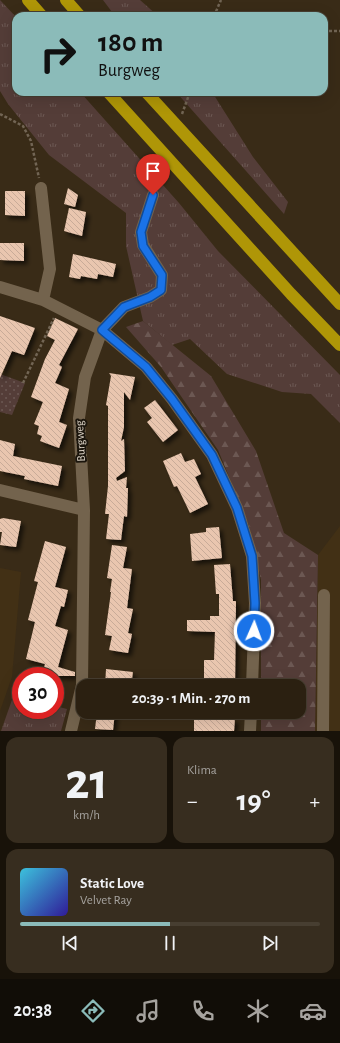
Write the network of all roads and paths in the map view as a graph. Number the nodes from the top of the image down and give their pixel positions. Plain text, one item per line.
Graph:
1 (28, 0) edge
2 (66, 0) edge
3 (221, 0) edge
4 (38, 12) edge
5 (76, 12) edge
6 (216, 12) edge
7 (328, 31) edge
8 (340, 31) edge
9 (112, 96) edge
10 (150, 96) edge
11 (0, 114) edge
12 (41, 188) joint
13 (153, 195) dead end
14 (0, 287) edge
15 (43, 300) junction
16 (340, 304) edge
17 (59, 308) junction
18 (102, 330) junction
19 (340, 345) edge
20 (23, 383) dead end
21 (0, 490) edge
22 (84, 510) junction
23 (324, 595) dead end
24 (252, 679) edge
25 (251, 719) edge
26 (71, 731) edge
27 (250, 731) edge
28 (323, 731) edge

1 - 4 highway
2 - 5 highway
3 - 6 path
7 - 8 path
9 - 19 highway
10 - 16 highway
11 - 12 path
12 - 15 street
13 - 18 street, Burgweg
14 - 15 street
15 - 17 street
17 - 18 street
17 - 20 path
18 - 22 street, Burgweg
18 - 24 street
21 - 22 street
22 - 26 street, Burgweg
23 - 28 street
25 - 27 street

